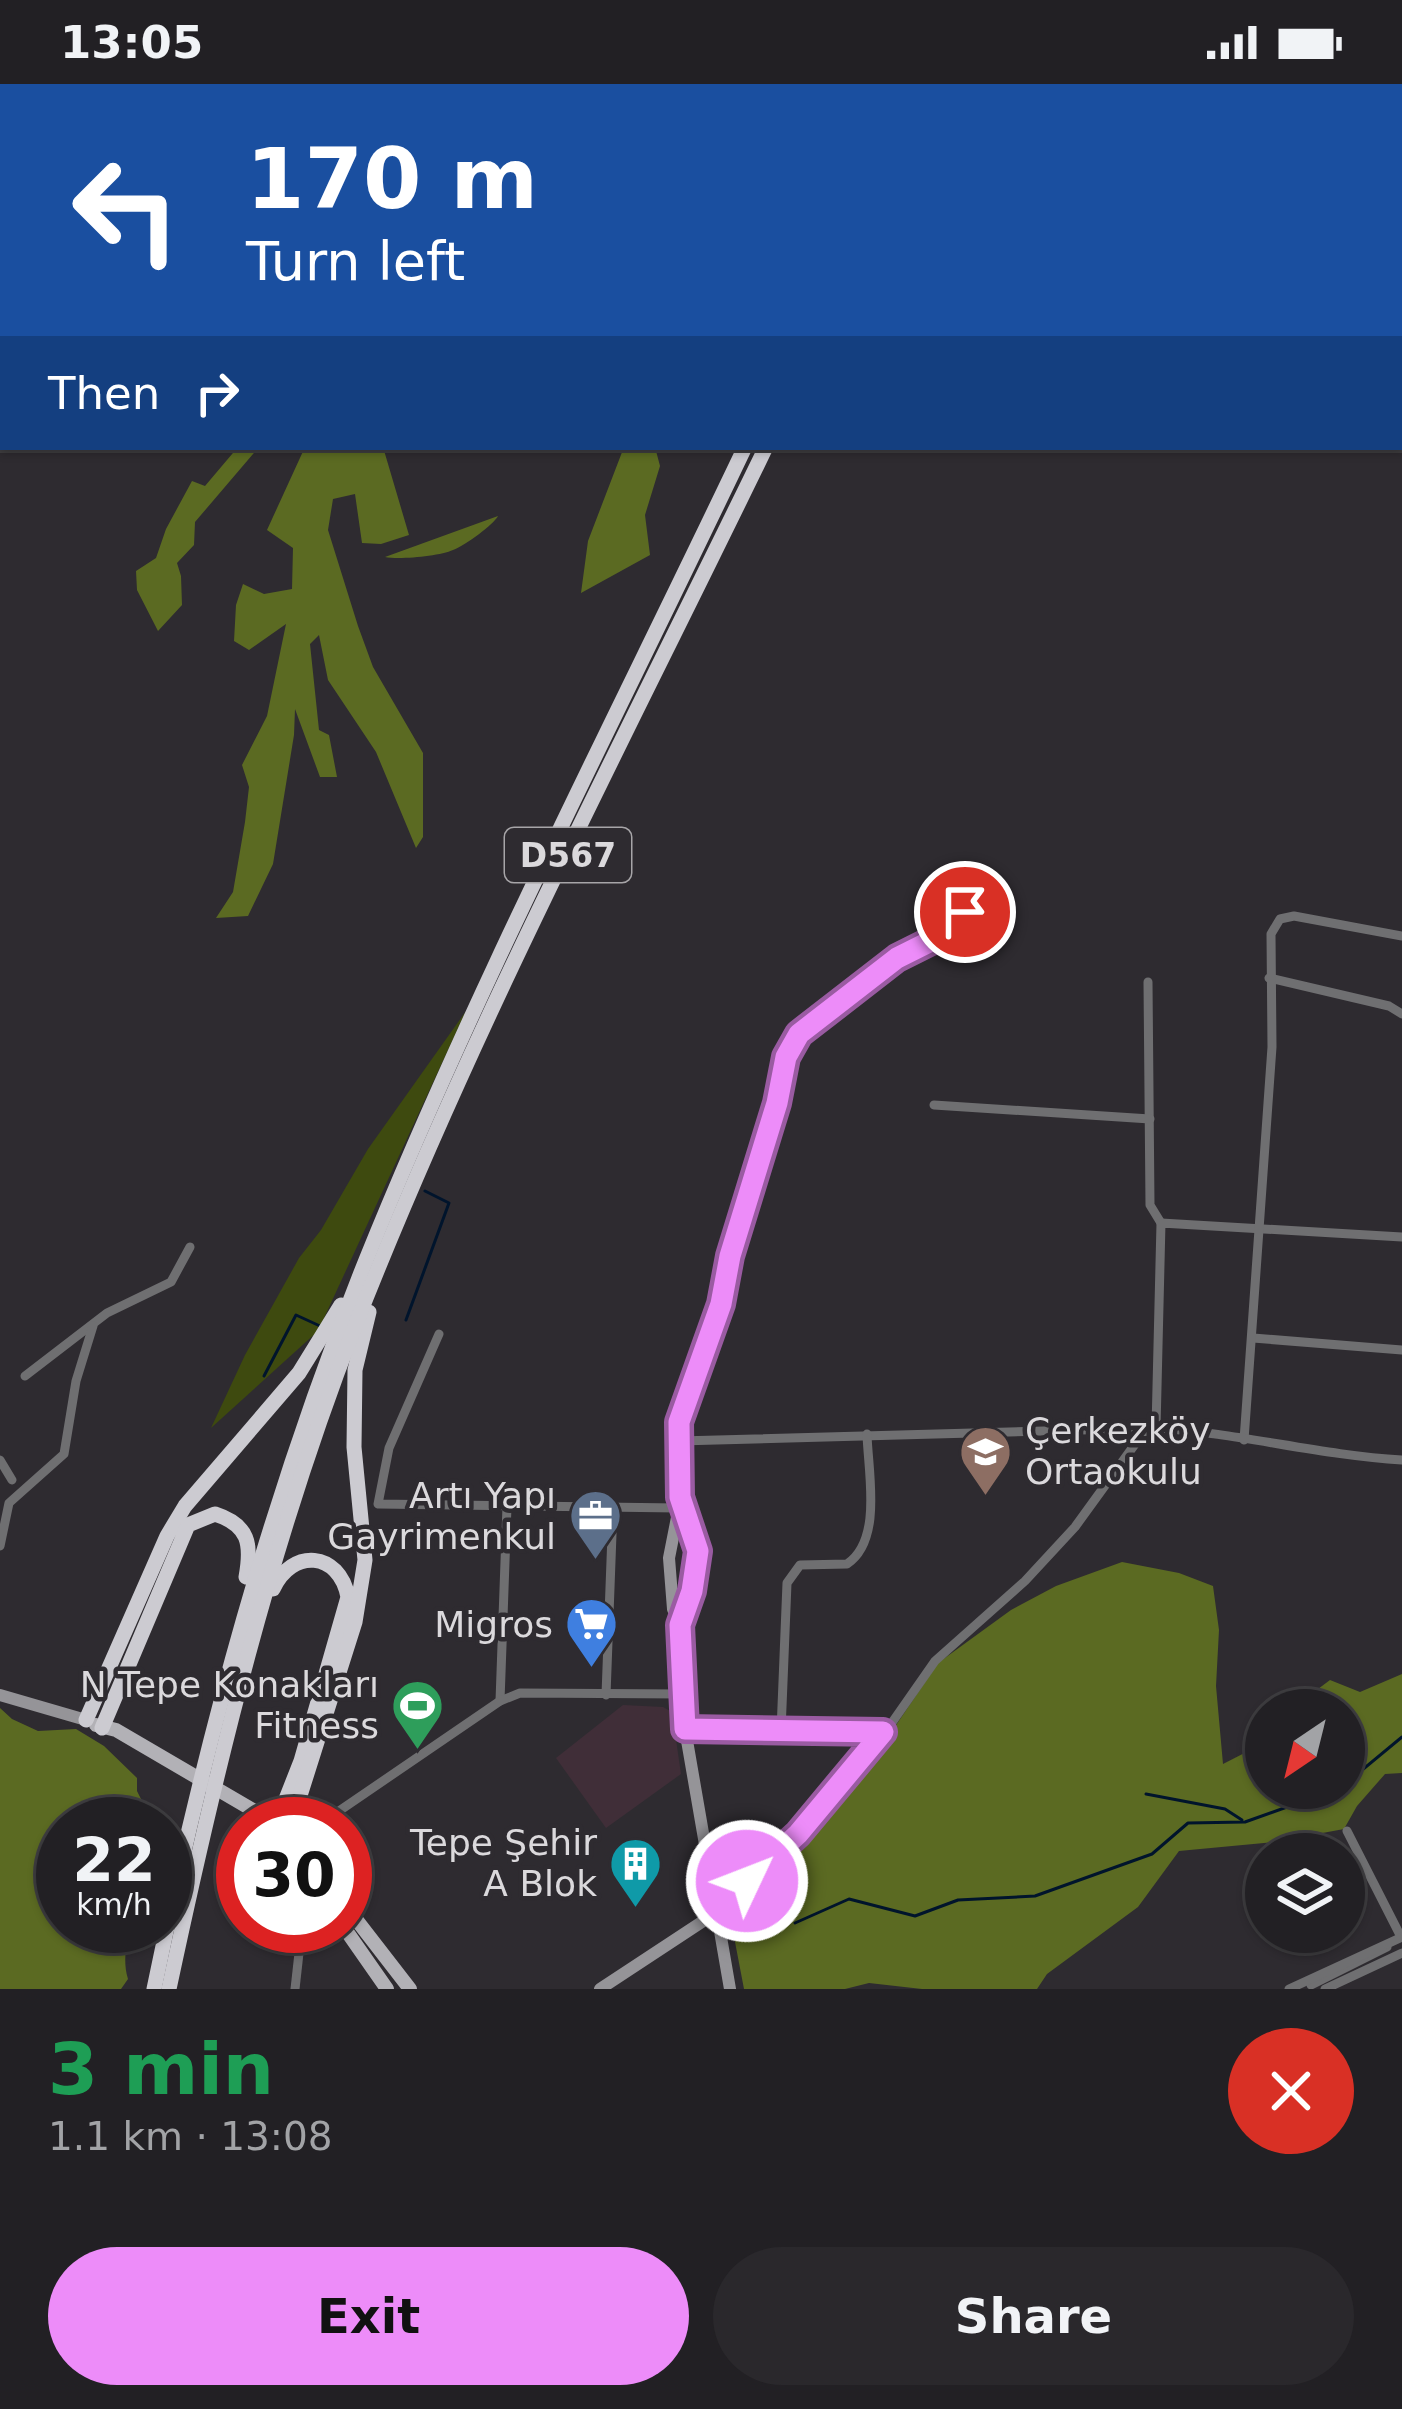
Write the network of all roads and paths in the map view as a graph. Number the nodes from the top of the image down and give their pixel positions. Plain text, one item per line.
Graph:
1 (744, 450) edge
2 (765, 450) edge
3 (965, 912) dead end
4 (1402, 936) edge
5 (1269, 978) junction
6 (1148, 982) dead end
7 (1402, 1014) edge
8 (934, 1105) dead end
9 (1150, 1119) junction
10 (1161, 1223) junction
11 (1262, 1228) junction
12 (1402, 1237) edge
13 (190, 1247) dead end
14 (373, 1265) junction
15 (93, 1326) junction
16 (439, 1334) dead end
17 (1252, 1338) junction
18 (1402, 1350) edge
19 (25, 1376) dead end
20 (1151, 1429) junction
21 (867, 1434) junction
22 (1244, 1440) junction
23 (679, 1441) junction
24 (0, 1460) edge
25 (1402, 1460) edge
26 (12, 1480) dead end
27 (679, 1502) junction
28 (507, 1506) junction
29 (613, 1507) junction
30 (0, 1546) edge
31 (680, 1625) junction
32 (245, 1633) junction
33 (683, 1694) junction
34 (0, 1695) edge
35 (606, 1695) junction
36 (500, 1701) junction
37 (94, 1724) junction
38 (685, 1729) junction
39 (781, 1730) junction
40 (883, 1732) junction
41 (228, 1797) edge
42 (281, 1797) edge
43 (283, 1797) edge
44 (360, 1797) edge
45 (1347, 1831) dead end
46 (717, 1912) junction
47 (1401, 1937) edge
48 (372, 1940) edge
49 (297, 1953) edge
50 (362, 1953) edge
51 (1402, 1953) edge
52 (154, 1989) edge
53 (169, 1989) edge
54 (295, 1989) edge
55 (387, 1989) edge
56 (410, 1989) edge
57 (600, 1989) edge
58 (730, 1989) edge
59 (1289, 1989) edge
60 (1304, 1989) edge
61 (1325, 1989) edge

1 - 14 highway, D567
2 - 14 highway, D567
3 - 23 street
4 - 5 street
5 - 7 street
5 - 11 street
6 - 9 street
8 - 9 street
9 - 10 street
10 - 11 street
10 - 20 street
11 - 12 street
11 - 17 street
13 - 15 street
14 - 32 highway, D567
14 - 37 highway
14 - 42 highway
15 - 19 street
15 - 30 street
16 - 28 street
17 - 18 street
17 - 22 street
20 - 21 street
20 - 22 street
20 - 40 street
21 - 23 street
21 - 39 street
22 - 25 street
23 - 27 street
24 - 26 street
27 - 29 street
27 - 31 street
27 - 31 street
28 - 29 street
28 - 36 street
29 - 35 street
31 - 33 street
32 - 37 highway
32 - 43 highway
32 - 52 highway, D567
32 - 53 highway, D567
33 - 35 street
33 - 38 street
34 - 37 street
35 - 36 street
36 - 44 street
37 - 41 main road
38 - 39 street
38 - 46 street
39 - 40 street
40 - 46 street
45 - 47 street
46 - 57 street
46 - 58 street
47 - 59 street
47 - 60 street
48 - 56 main road
49 - 54 street
50 - 55 main road
51 - 61 street

